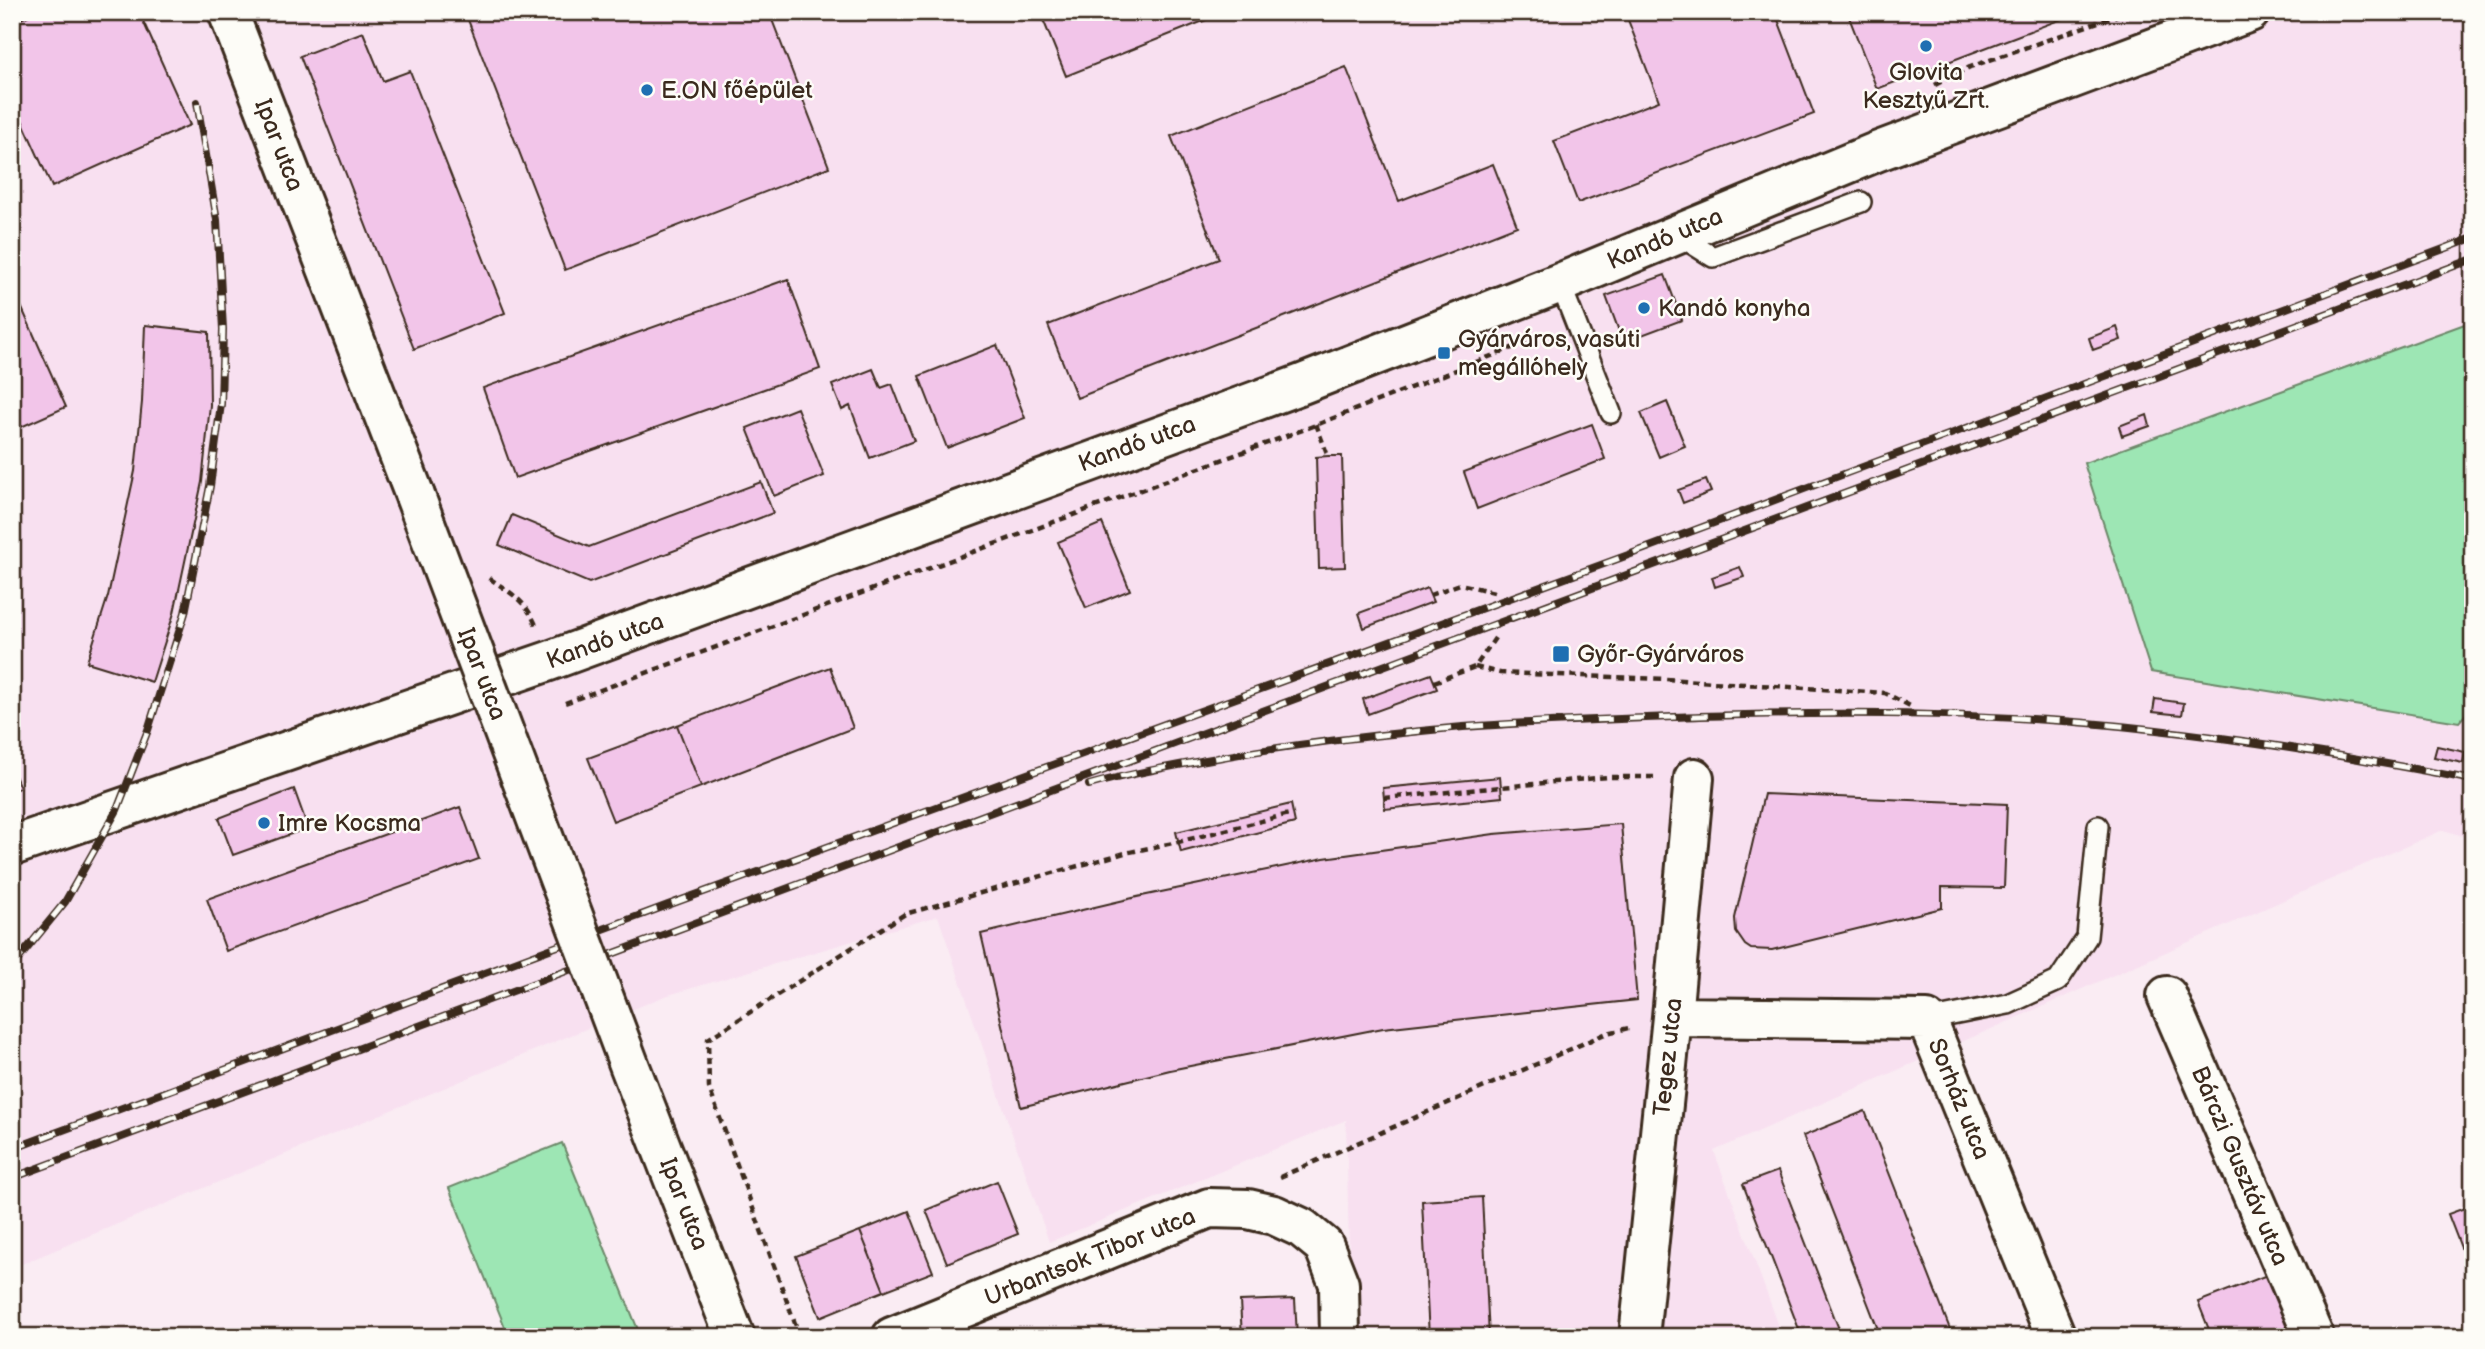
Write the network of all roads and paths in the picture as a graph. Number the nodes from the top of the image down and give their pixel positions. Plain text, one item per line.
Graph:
1 (228, 12) edge
2 (2250, 12) edge
3 (1861, 202) dead end
4 (1678, 235) junction
5 (1560, 283) junction
6 (1552, 332) dead end
7 (1611, 413) dead end
8 (1494, 592) dead end
9 (1430, 595) dead end
10 (1495, 638) dead end
11 (1475, 667) junction
12 (1434, 682) dead end
13 (565, 704) dead end
14 (1910, 706) dead end
15 (1694, 778) joint
16 (1384, 799) dead end
17 (1293, 813) dead end
18 (2098, 826) dead end
19 (12, 846) edge
20 (2166, 996) dead end
21 (1672, 1017) junction
22 (1927, 1020) junction
23 (1271, 1181) dead end
24 (735, 1337) edge
25 (800, 1337) edge
26 (892, 1337) edge
27 (1340, 1337) edge
28 (1639, 1337) edge
29 (2056, 1337) edge
30 (2314, 1337) edge

1 - 24 street, Ipar utca, bridge
2 - 4 street, Kandó utca
3 - 4 lane
4 - 5 street, Kandó utca
5 - 7 lane
5 - 19 street, Kandó utca
6 - 13 path
8 - 9 path
10 - 11 path
11 - 12 path
11 - 14 path
15 - 16 path
15 - 21 street, Tegez utca
17 - 25 path
18 - 22 lane
20 - 30 street, Bárczi Gusztáv utca
21 - 22 street, Sorház utca
21 - 23 path
21 - 28 street, Tegez utca
22 - 29 street, Sorház utca
26 - 27 street, Urbantsok Tibor utca

